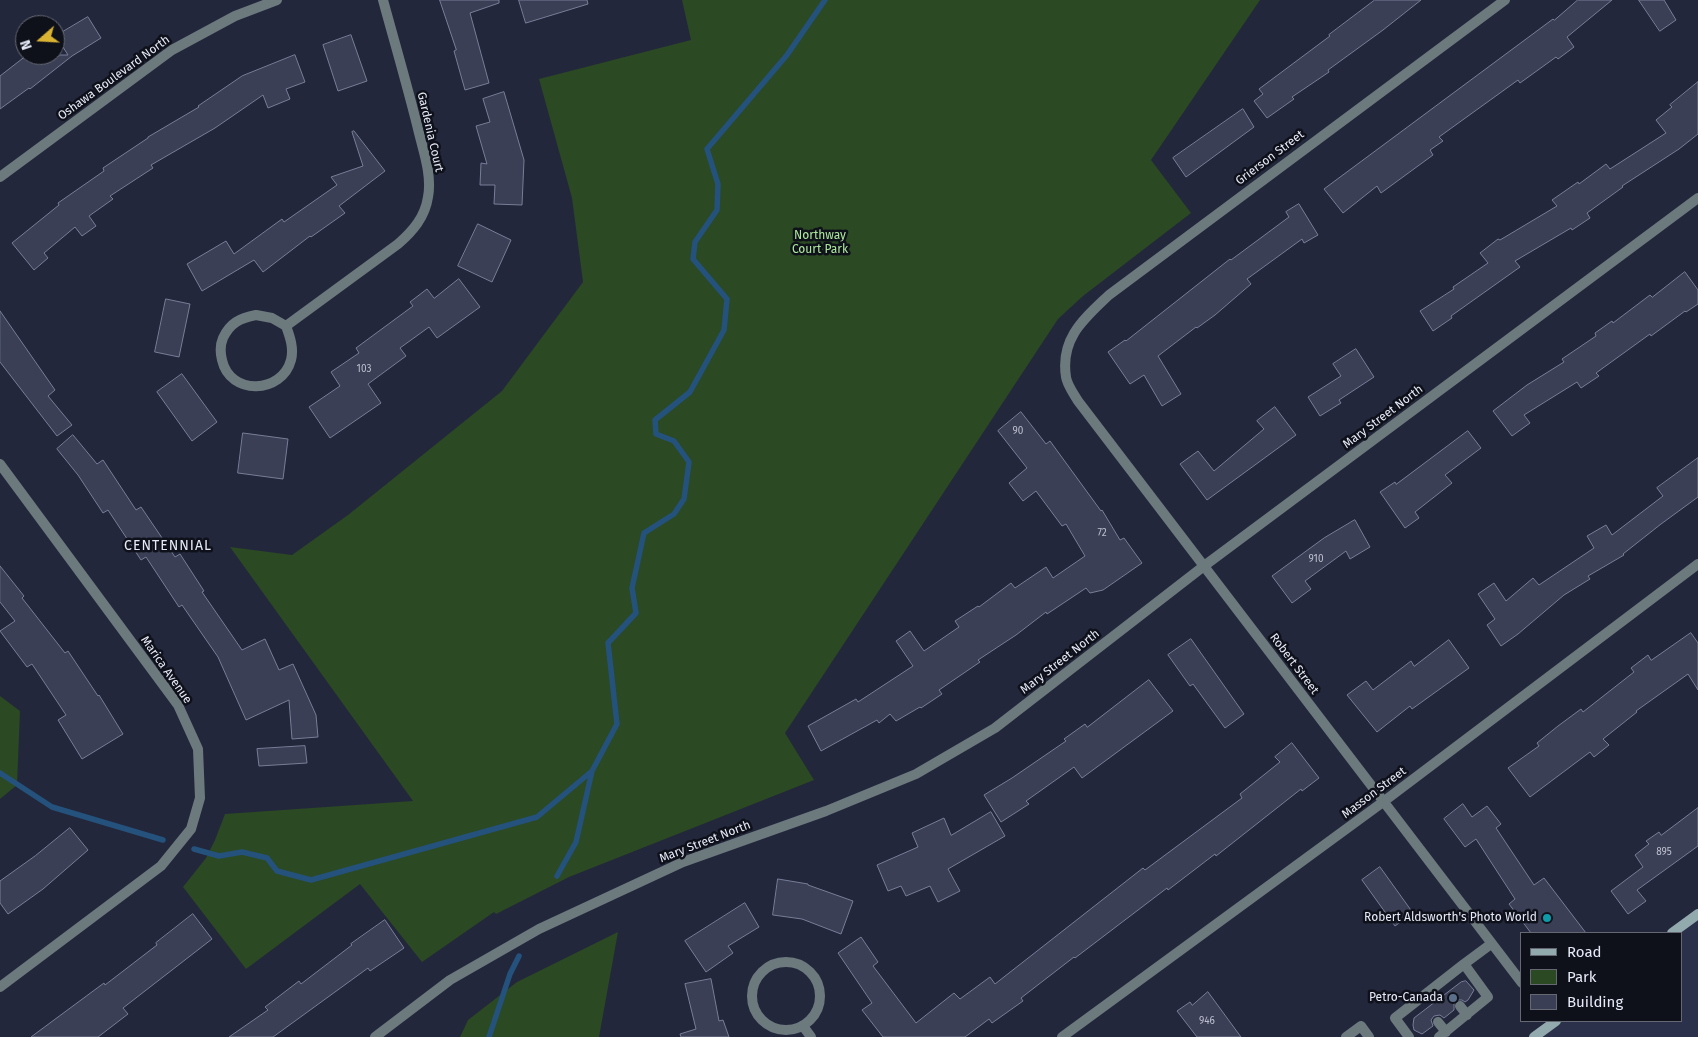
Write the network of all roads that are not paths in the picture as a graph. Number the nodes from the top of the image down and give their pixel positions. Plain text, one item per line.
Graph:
1 (277, 0) edge
2 (383, 0) edge
3 (1505, 0) edge
4 (0, 177) edge
5 (1698, 198) edge
6 (286, 326) junction
7 (1067, 351) joint
8 (0, 464) edge
9 (1698, 564) edge
10 (1204, 566) junction
11 (1383, 802) junction
12 (1698, 914) edge
13 (1673, 932) edge
14 (1492, 944) junction
15 (1464, 964) junction
16 (1520, 980) edge
17 (1442, 982) junction
18 (0, 987) edge
19 (1448, 991) dead end
20 (1421, 998) junction
21 (1460, 1006) dead end
22 (1428, 1007) dead end
23 (1466, 1015) junction
24 (1438, 1022) dead end
25 (1553, 1022) edge
26 (803, 1026) junction
27 (1443, 1034) edge
28 (375, 1037) edge
29 (811, 1037) edge
30 (1062, 1037) edge
31 (1346, 1037) edge
32 (1369, 1037) edge
33 (1409, 1037) edge
34 (1534, 1037) edge

1 - 4 street, Oshawa Boulevard North
2 - 6 street, Gardenia Court
3 - 7 street, Grierson Street
5 - 10 street, Mary Street North
6 - 6 street
7 - 10 street, Robert Street
8 - 18 street, Marica Avenue
9 - 11 street, Masson Street
10 - 11 street, Robert Street
10 - 28 street, Mary Street North
11 - 14 street, Robert Street
11 - 30 street, Masson Street
12 - 13 main road
14 - 15 street
14 - 16 street, Robert Street
15 - 17 street
15 - 23 street
17 - 19 street
17 - 20 street
20 - 22 street
20 - 33 street
21 - 23 street
23 - 27 street
24 - 27 street
25 - 34 main road
26 - 26 street
26 - 29 street
31 - 32 street

